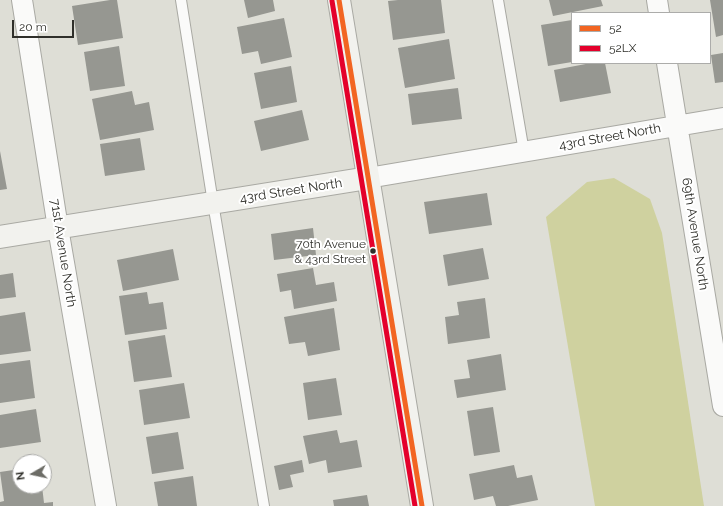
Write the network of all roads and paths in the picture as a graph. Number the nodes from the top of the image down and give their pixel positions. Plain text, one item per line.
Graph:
1 (22, 0) edge
2 (181, 0) edge
3 (340, 0) edge
4 (498, 0) edge
5 (657, 0) edge
6 (659, 12) edge
7 (667, 64) edge
8 (723, 118) edge
9 (678, 126) junction
10 (524, 152) junction
11 (368, 178) junction
12 (213, 203) junction
13 (58, 228) junction
14 (0, 237) edge
15 (723, 406) edge
16 (106, 506) edge
17 (264, 506) edge
18 (422, 506) edge

1 - 13 street, 71st Avenue North
2 - 12 lane
3 - 11 street
4 - 10 lane
5 - 6 street
7 - 9 street, 69th Avenue North
8 - 9 street, 43rd Street North
9 - 10 street, 43rd Street North
9 - 15 street, 69th Avenue North
10 - 11 street, 43rd Street North
11 - 12 street, 43rd Street North
11 - 18 street
12 - 13 street, 43rd Street North
12 - 17 lane
13 - 14 street, 43rd Street North
13 - 16 street, 71st Avenue North

